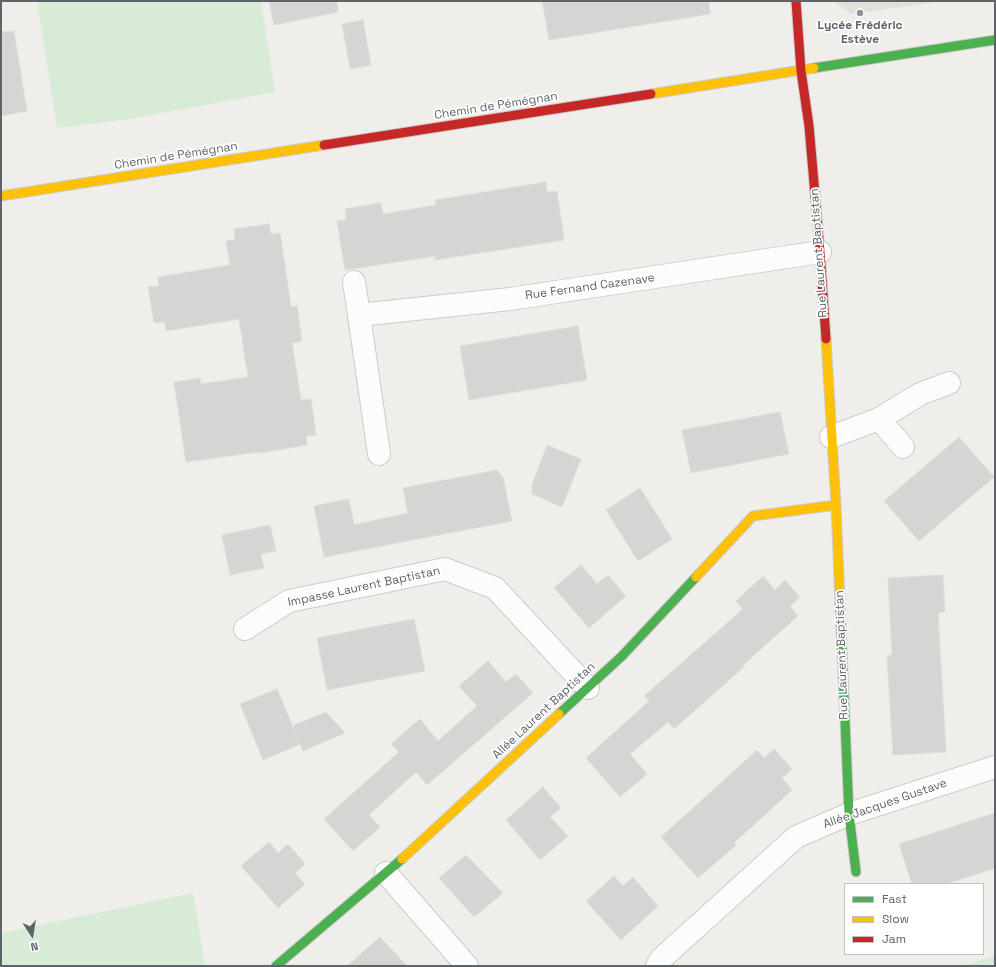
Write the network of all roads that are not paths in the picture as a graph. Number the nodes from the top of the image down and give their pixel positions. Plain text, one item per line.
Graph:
1 (796, 1) edge
2 (995, 40) edge
3 (801, 71) junction
4 (1, 196) edge
5 (820, 252) junction
6 (354, 282) dead end
7 (359, 316) junction
8 (949, 383) dead end
9 (879, 419) junction
10 (831, 437) junction
11 (903, 447) dead end
12 (379, 454) dead end
13 (836, 505) junction
14 (245, 629) dead end
15 (588, 688) junction
16 (995, 767) edge
17 (849, 814) junction
18 (856, 872) dead end
19 (386, 873) junction
20 (276, 966) edge
21 (467, 966) edge
22 (657, 966) edge

1 - 3 street, Rue Laurent Baptistan
2 - 3 street, Chemin de Pémégnan
3 - 4 street, Chemin de Pémégnan
3 - 5 street, Rue Laurent Baptistan
5 - 7 street, Rue Fernand Cazenave
5 - 10 street, Rue Laurent Baptistan
6 - 7 street
7 - 12 street
8 - 9 street
9 - 10 street
9 - 11 street
10 - 13 street, Rue Laurent Baptistan
13 - 15 street, Allée Laurent Baptistan
13 - 17 street, Rue Laurent Baptistan
14 - 15 street, Impasse Laurent Baptistan
15 - 19 street, Allée Laurent Baptistan
16 - 17 street, Allée Jacques Gustave
17 - 18 street, Rue Laurent Baptistan
17 - 22 street, Allée Jacques Gustave
19 - 20 street, Allée Laurent Baptistan
19 - 21 street

